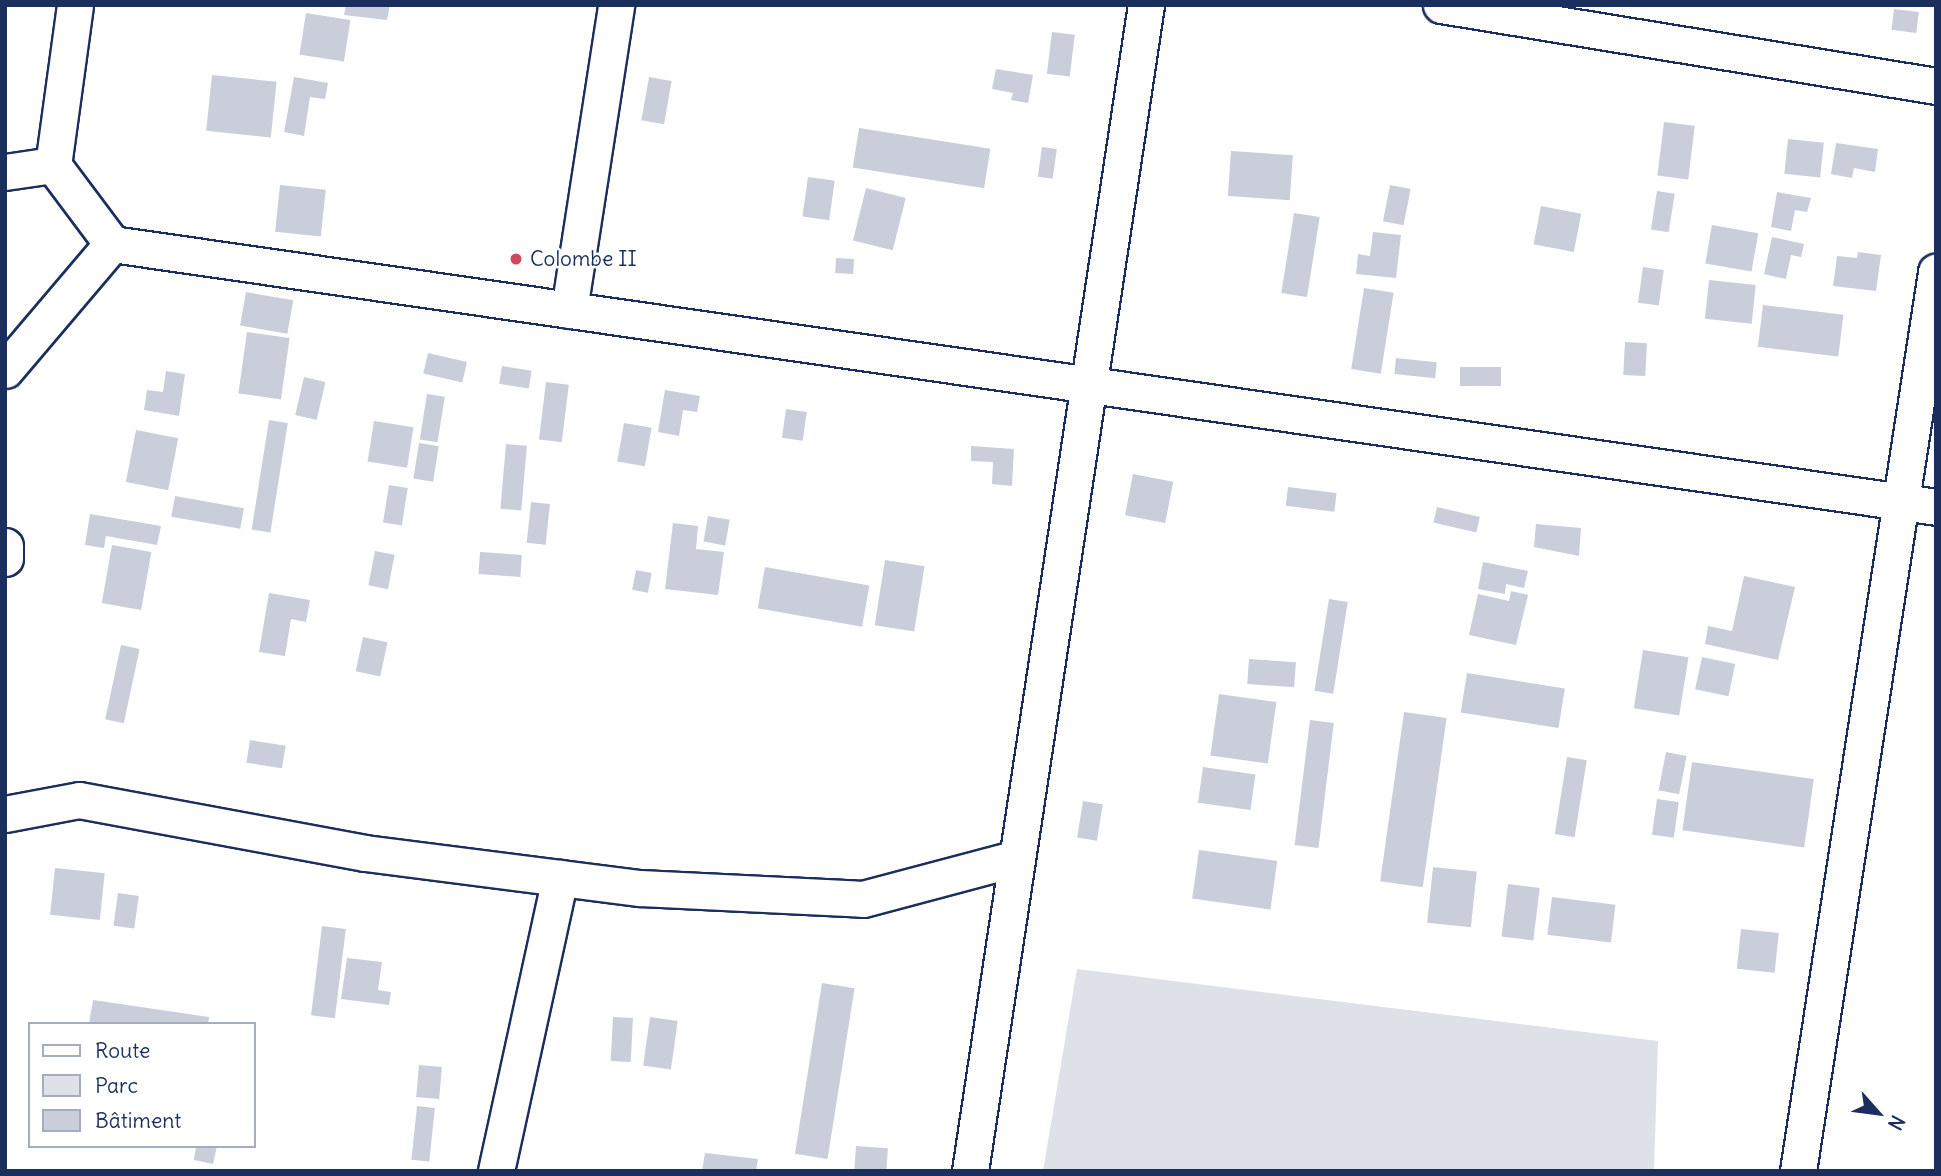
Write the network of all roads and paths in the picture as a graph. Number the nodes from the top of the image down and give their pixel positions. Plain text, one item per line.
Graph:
1 (75, 5) edge
2 (616, 5) edge
3 (1146, 5) edge
4 (1441, 5) edge
5 (1936, 86) edge
6 (53, 165) junction
7 (5, 172) edge
8 (112, 244) junction
9 (1936, 272) edge
10 (569, 310) junction
11 (5, 370) edge
12 (1088, 385) junction
13 (1900, 502) junction
14 (1936, 507) edge
15 (5, 546) edge
16 (5, 558) edge
17 (5, 814) edge
18 (1017, 858) junction
19 (560, 878) junction
20 (496, 1171) edge
21 (970, 1171) edge
22 (1798, 1171) edge

1 - 6 street
2 - 10 street
3 - 12 street
4 - 5 street
6 - 7 street
6 - 8 street
8 - 10 street
8 - 11 street
9 - 13 street
10 - 12 street
12 - 13 street
12 - 18 street
13 - 14 street
13 - 22 street
15 - 16 street
17 - 19 street
18 - 19 street
18 - 21 street
19 - 20 street

